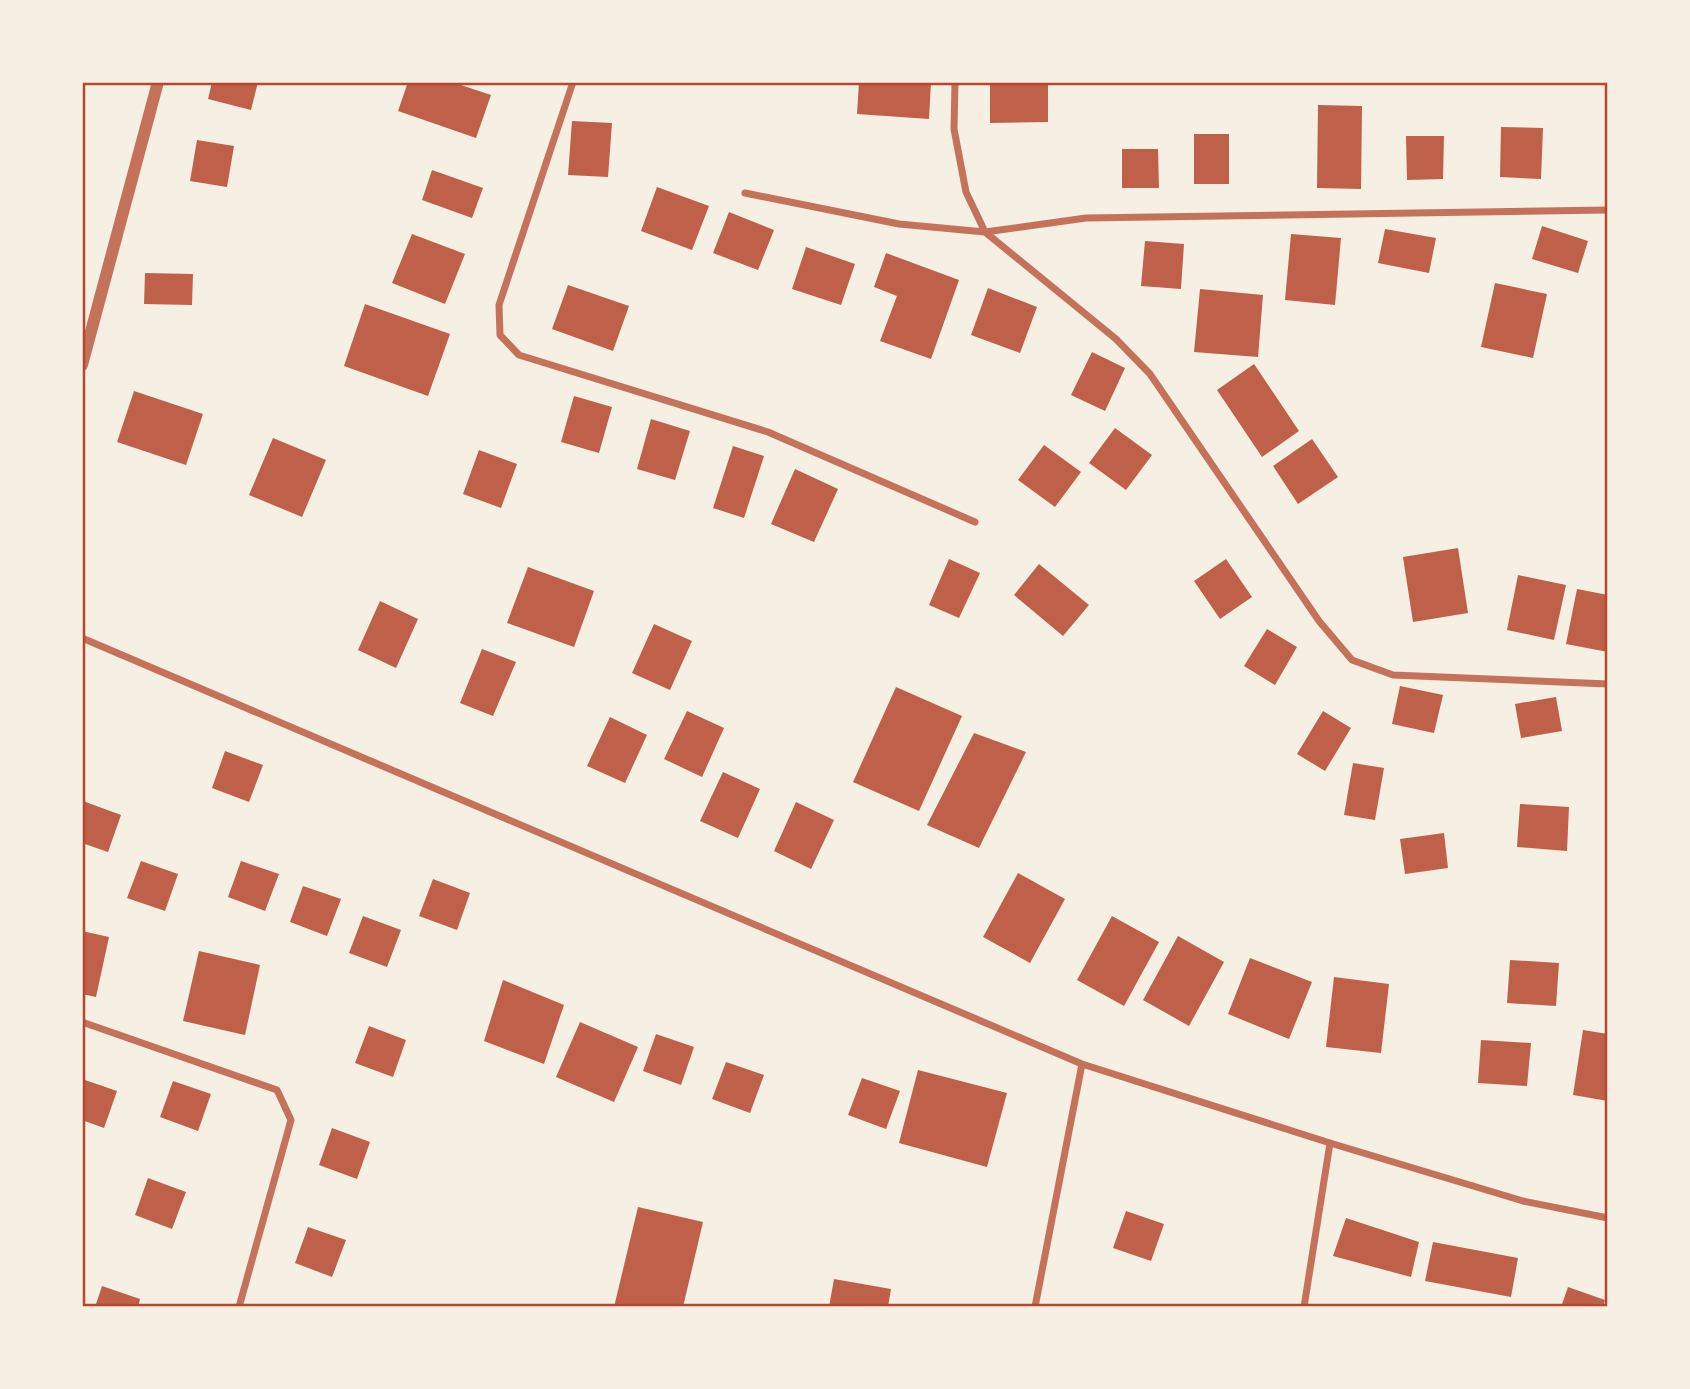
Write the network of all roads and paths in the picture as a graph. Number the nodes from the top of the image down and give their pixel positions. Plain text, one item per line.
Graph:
1 (158, 82) edge
2 (573, 82) edge
3 (955, 82) edge
4 (745, 193) dead end
5 (1608, 210) edge
6 (985, 232) junction
7 (82, 365) edge
8 (975, 522) dead end
9 (82, 638) edge
10 (1608, 684) edge
11 (82, 1022) edge
12 (1082, 1064) junction
13 (1330, 1143) junction
14 (1608, 1218) edge
15 (239, 1307) edge
16 (1035, 1307) edge
17 (1304, 1307) edge

1 - 7 street
2 - 8 street
3 - 6 street
4 - 6 street
5 - 6 street
6 - 10 street
9 - 12 street
11 - 15 street
12 - 13 street
12 - 16 street
13 - 14 street
13 - 17 street

